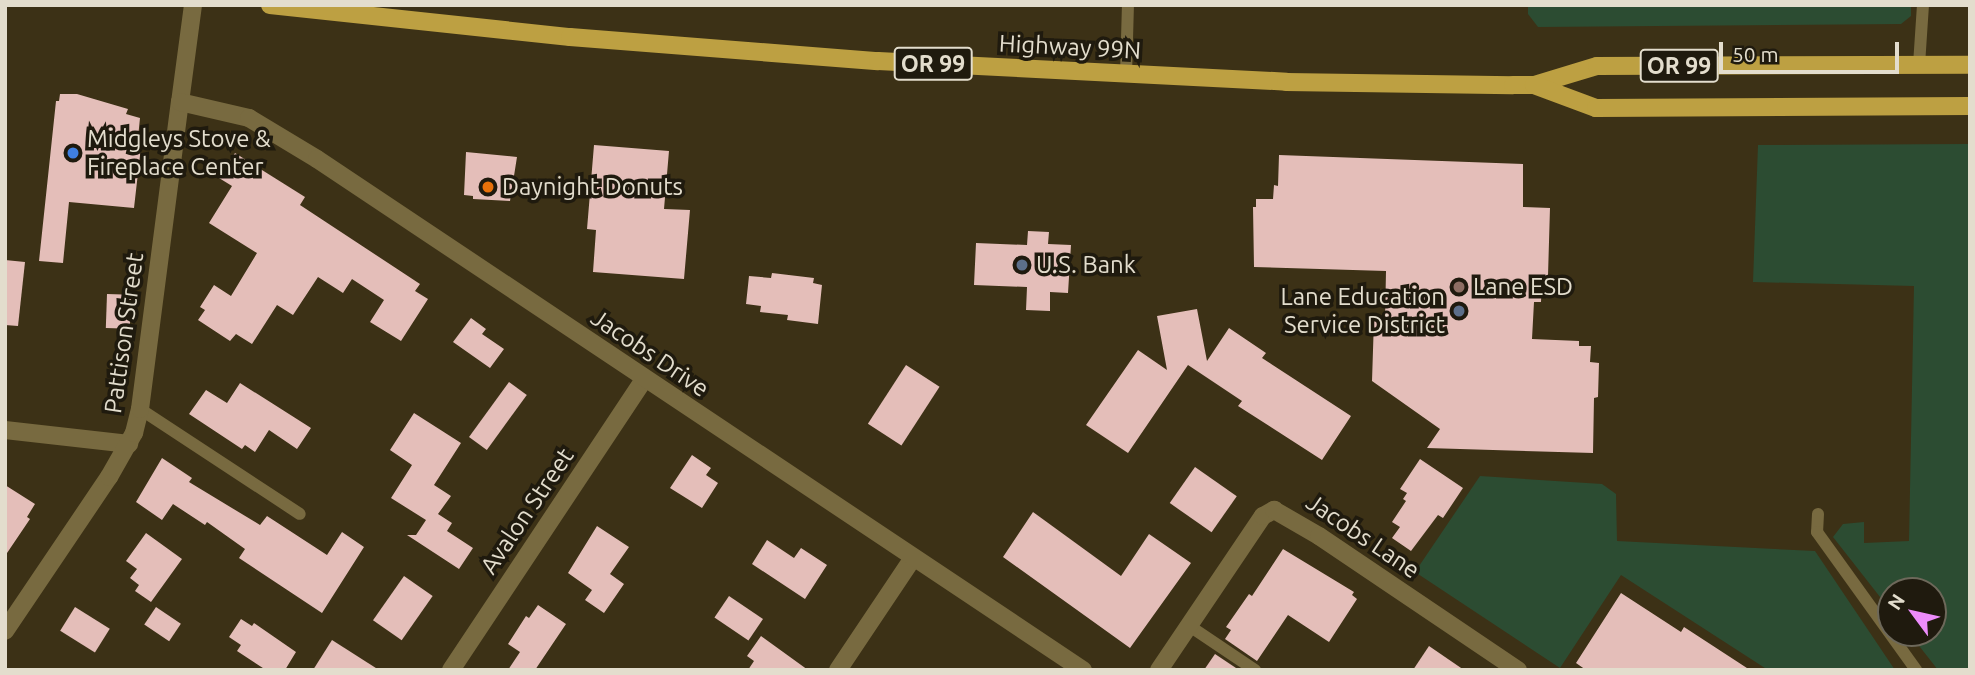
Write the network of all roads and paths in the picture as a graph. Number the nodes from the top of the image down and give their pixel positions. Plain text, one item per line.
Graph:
1 (193, 5) edge
2 (270, 5) edge
3 (1128, 5) edge
4 (1923, 5) edge
5 (1919, 65) junction
6 (1970, 65) edge
7 (1126, 75) junction
8 (1534, 85) junction
9 (180, 102) junction
10 (1970, 106) edge
11 (644, 379) junction
12 (140, 410) junction
13 (5, 430) edge
14 (129, 444) junction
15 (300, 514) dead end
16 (1818, 514) dead end
17 (913, 558) junction
18 (1188, 625) junction
19 (5, 631) edge
20 (451, 670) edge
21 (838, 670) edge
22 (1083, 670) edge
23 (1159, 670) edge
24 (1255, 670) edge
25 (1518, 670) edge
26 (1916, 670) edge

1 - 9 street, Pattison Street
2 - 7 main road, Highway 99N / OR 99
3 - 7 lane
4 - 5 lane
5 - 6 main road, Highway 99N / OR 99
5 - 8 main road, Highway 99N / OR 99
7 - 8 main road, Highway 99N / OR 99
8 - 10 main road, Highway 99N / OR 99
9 - 11 street, Jacobs Drive
9 - 12 street, Pattison Street
11 - 17 street, Jacobs Drive
11 - 20 street, Avalon Street
12 - 14 street, Pattison Street
12 - 15 lane
13 - 14 street
14 - 19 street, Pattison Street
16 - 26 lane
17 - 21 street
17 - 22 street, Jacobs Drive
18 - 23 street, Jacobs Lane
18 - 24 lane
18 - 25 street, Jacobs Lane

